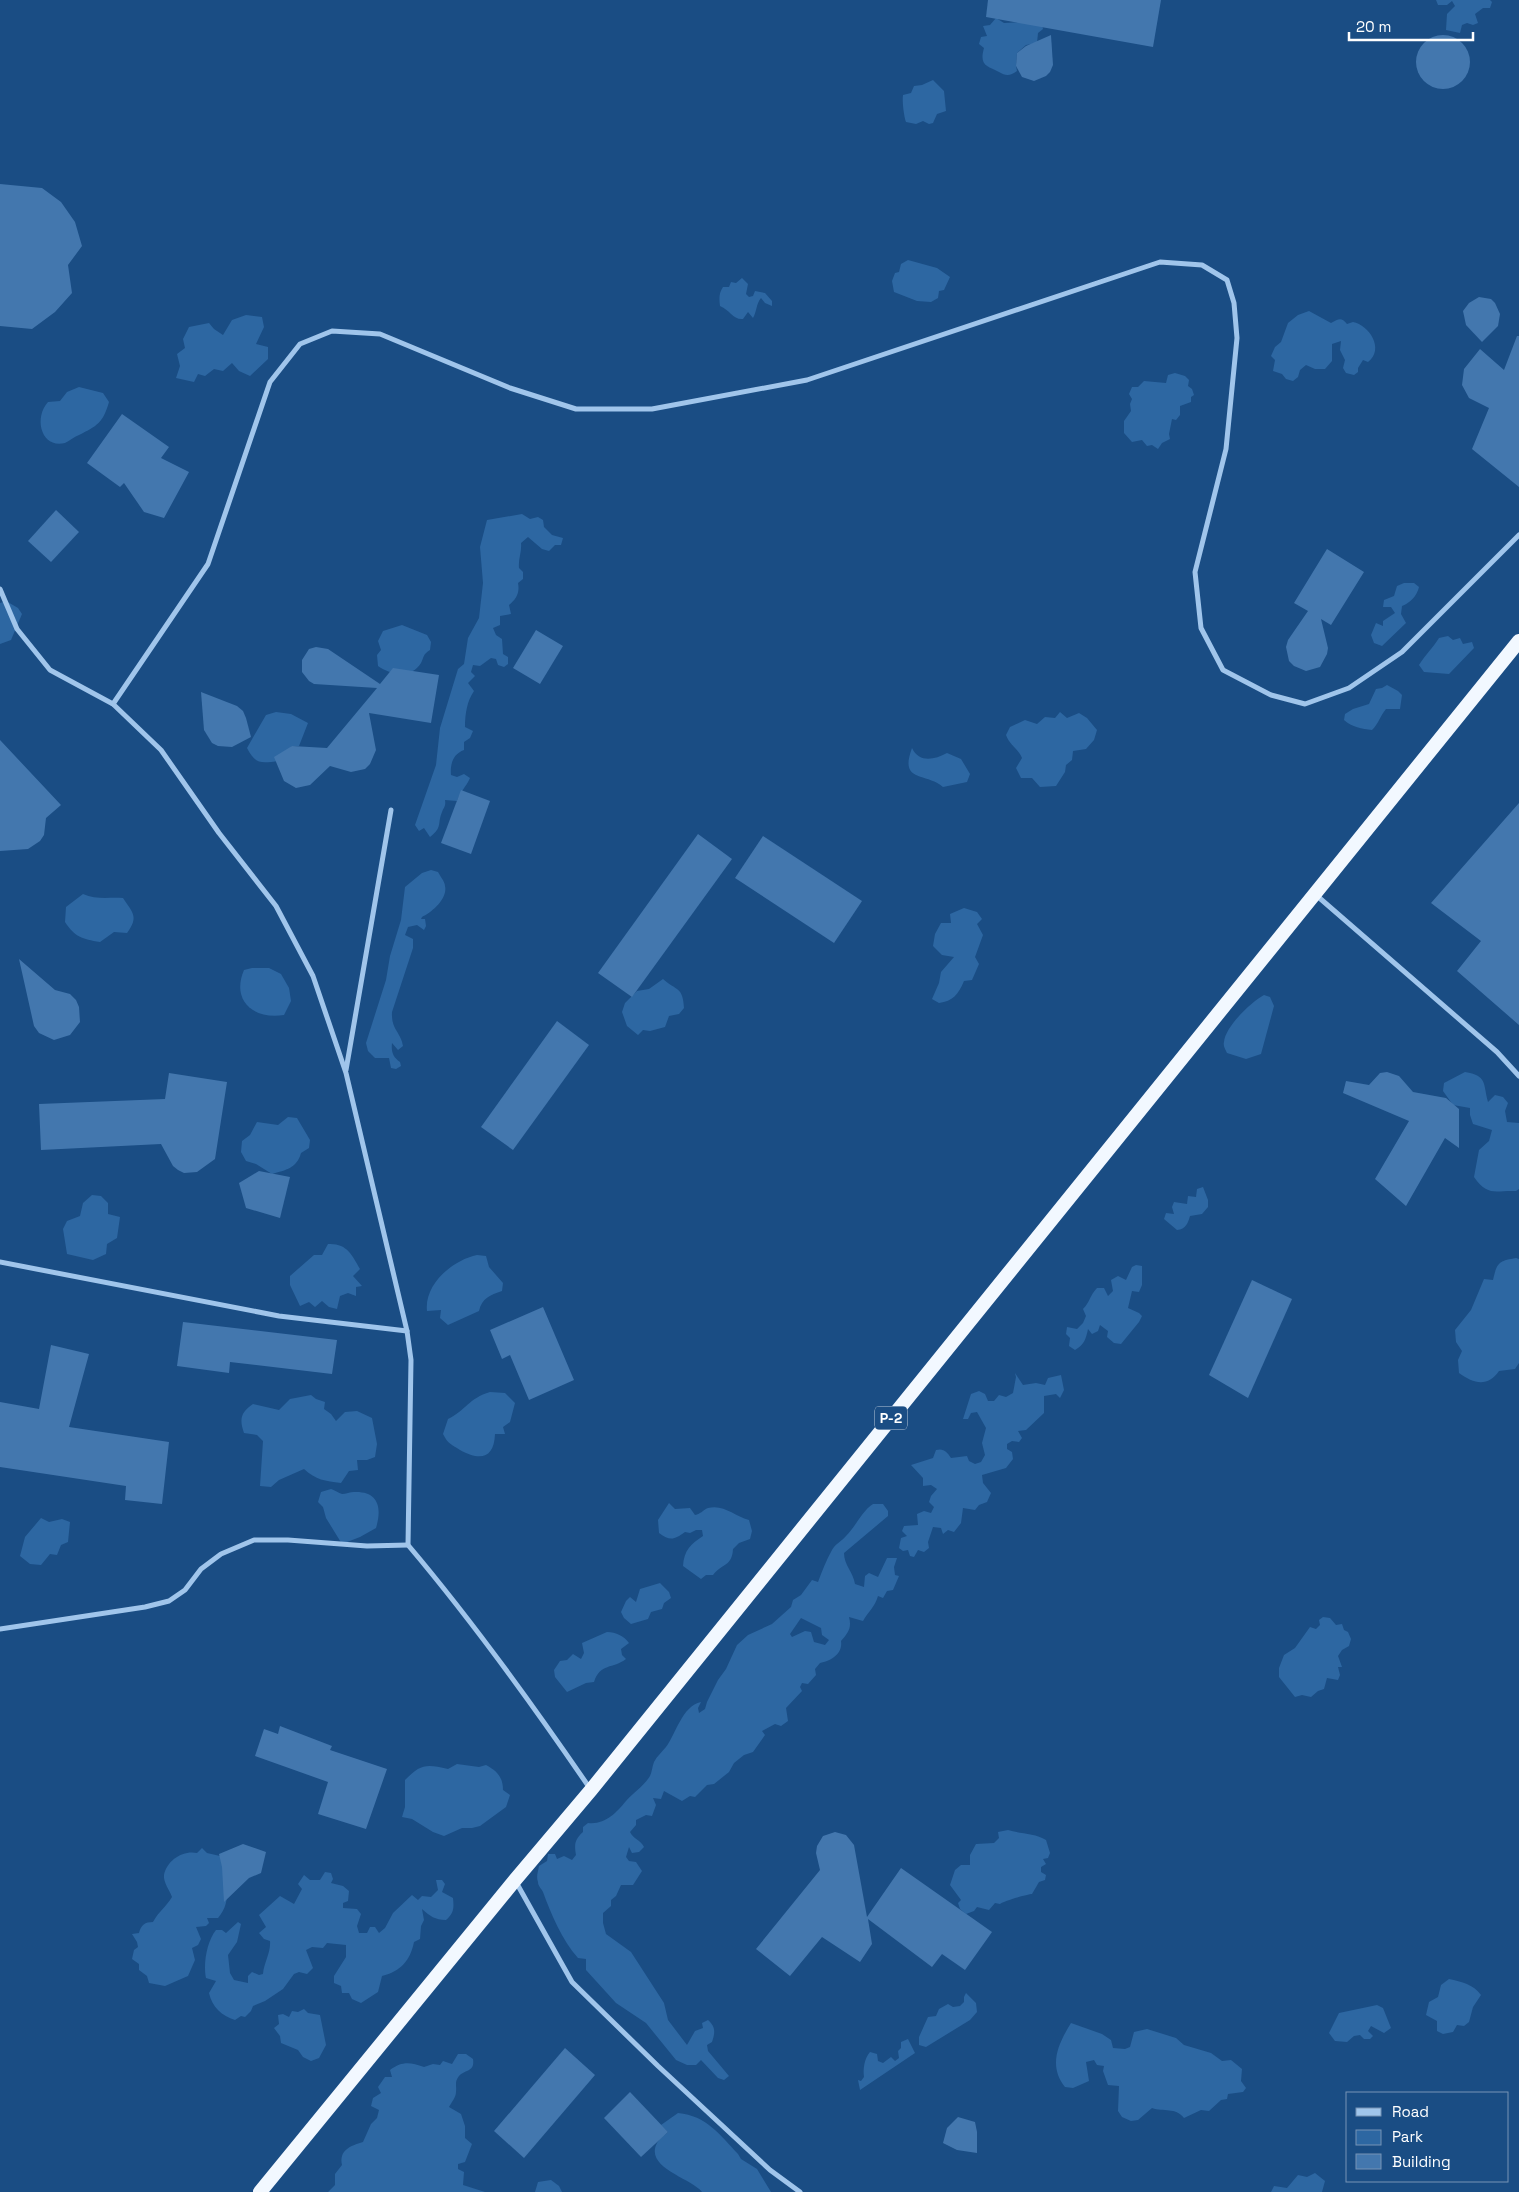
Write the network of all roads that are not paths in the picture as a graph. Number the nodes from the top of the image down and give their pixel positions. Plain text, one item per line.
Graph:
1 (1519, 535) edge
2 (0, 589) edge
3 (1519, 641) edge
4 (113, 704) junction
5 (391, 810) dead end
6 (1314, 894) junction
7 (346, 1073) junction
8 (1519, 1076) edge
9 (0, 1262) edge
10 (407, 1331) junction
11 (408, 1545) junction
12 (0, 1628) edge
13 (591, 1790) junction
14 (514, 1880) junction
15 (260, 2192) edge
16 (800, 2192) edge

1 - 4 street
2 - 4 street
3 - 6 highway, P-2
4 - 7 street
5 - 7 street
6 - 8 street
6 - 13 highway, P-2
7 - 10 street
9 - 10 street
10 - 11 street
11 - 12 street
11 - 13 street
13 - 14 highway, P-2
14 - 15 highway, P-2
14 - 16 street

